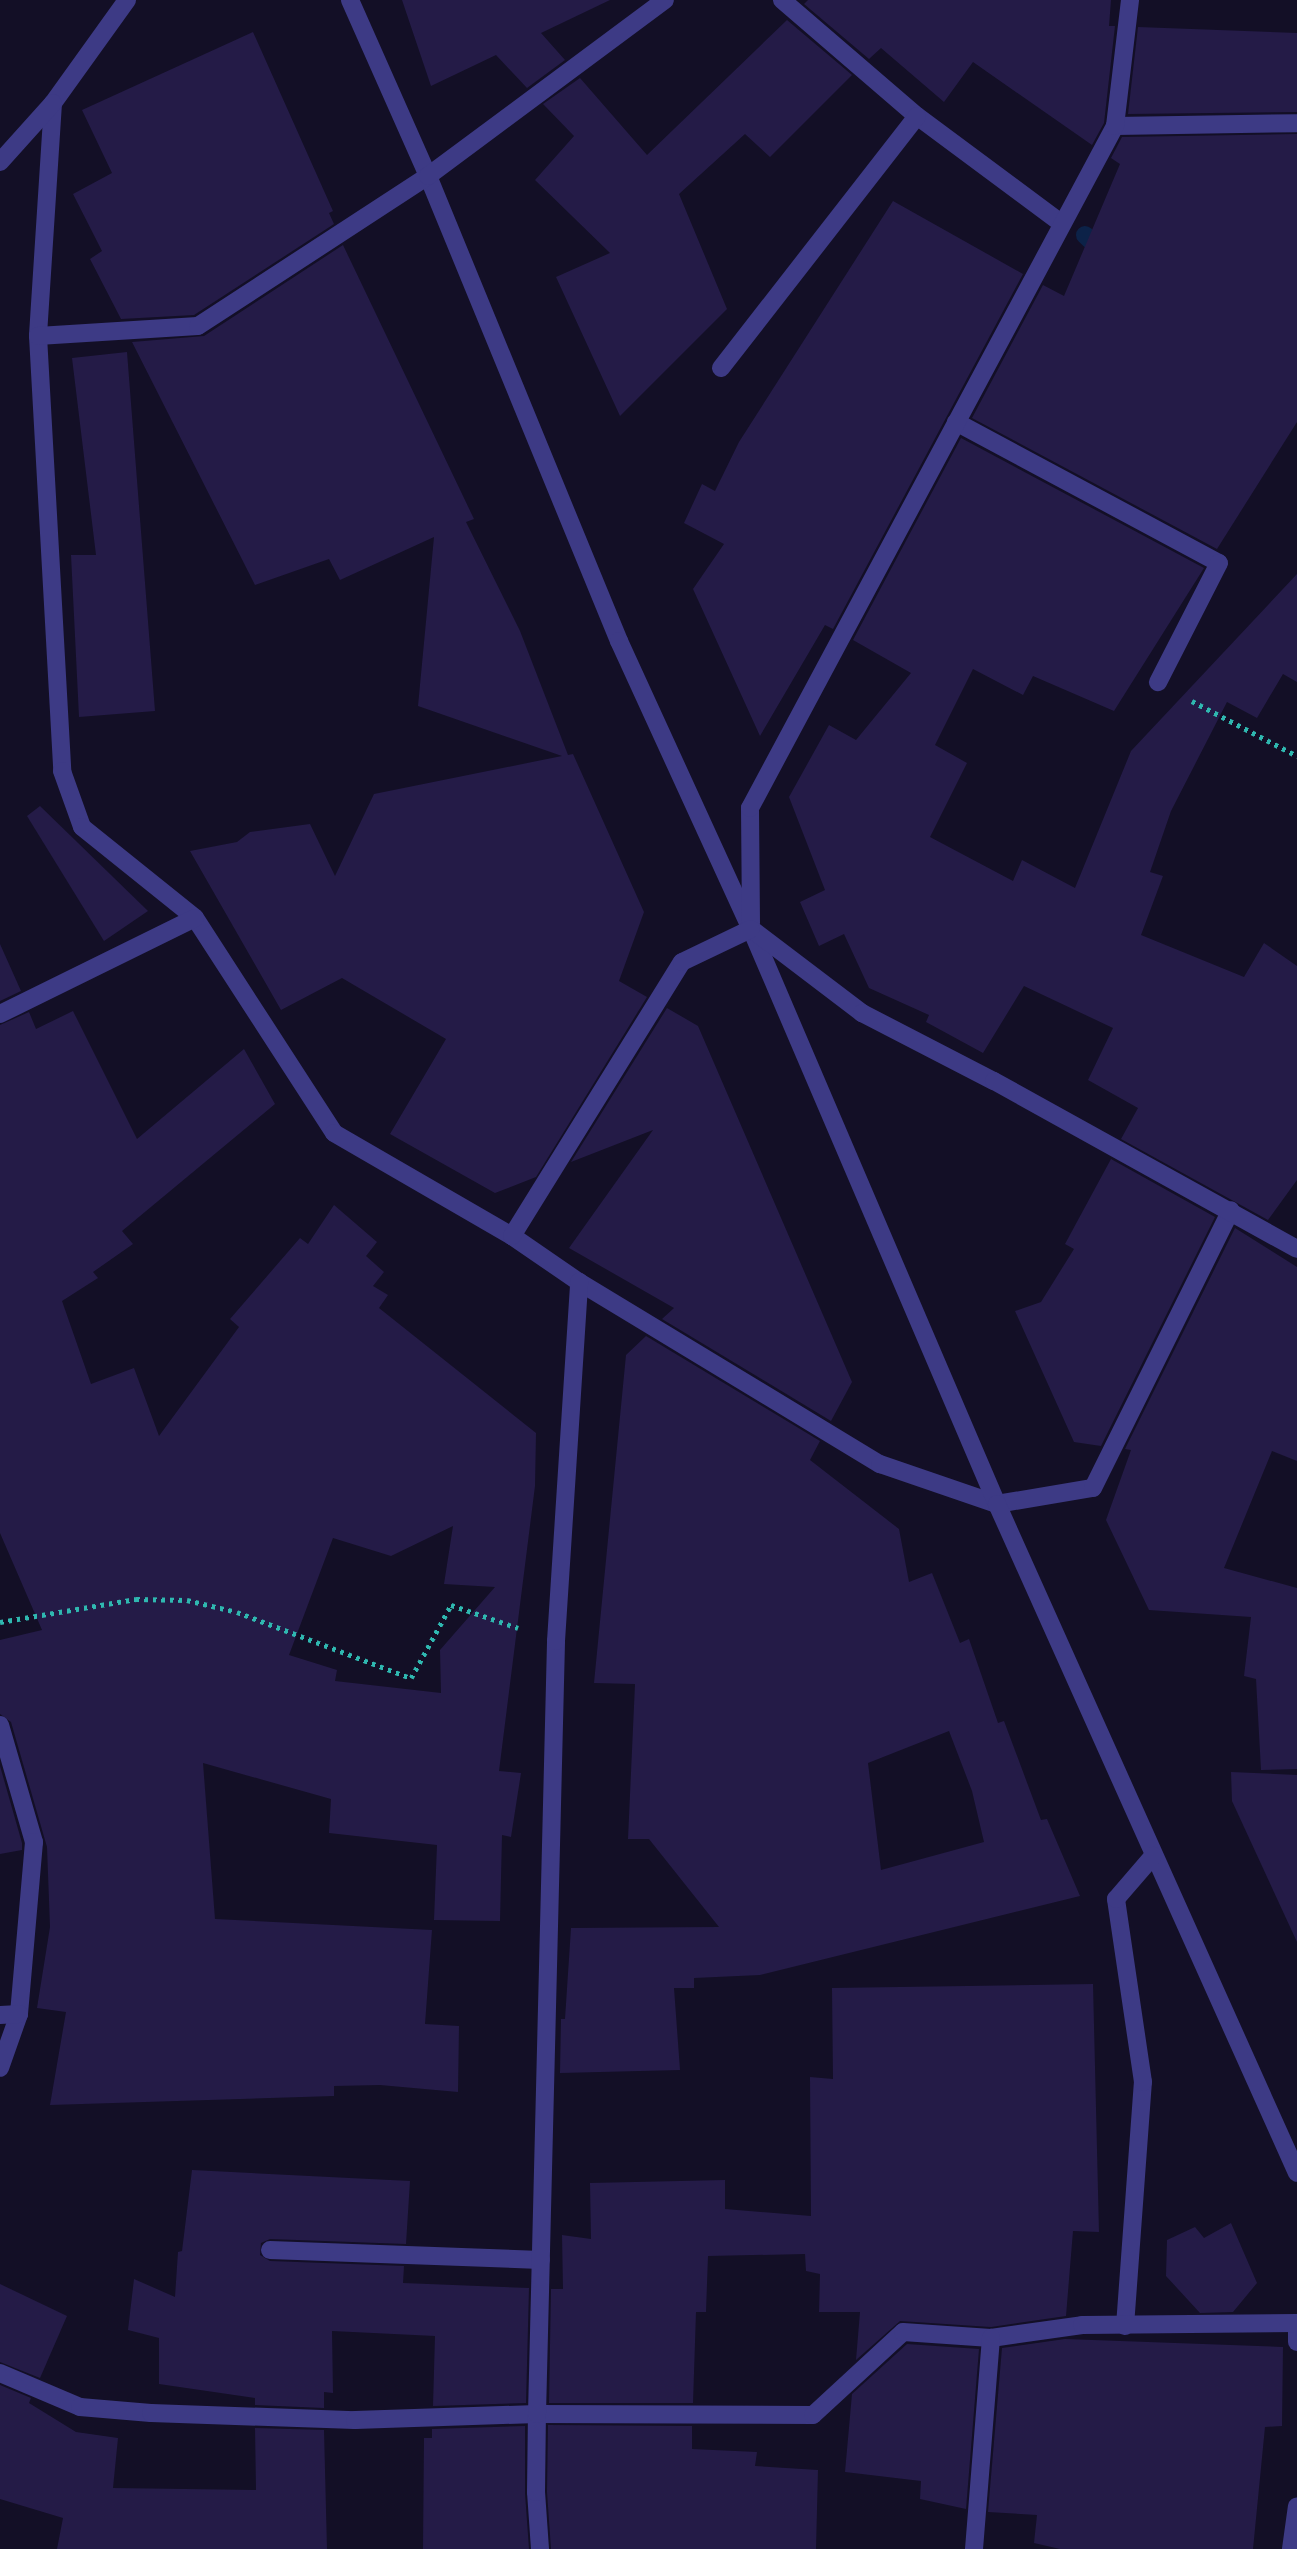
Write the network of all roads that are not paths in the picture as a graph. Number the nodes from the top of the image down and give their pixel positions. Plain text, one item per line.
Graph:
1 (127, 0) edge
2 (350, 0) edge
3 (665, 0) edge
4 (782, 0) edge
5 (1130, 0) edge
6 (53, 103) junction
7 (917, 116) junction
8 (1297, 123) edge
9 (1115, 126) junction
10 (0, 162) edge
11 (428, 176) junction
12 (1061, 223) junction
13 (38, 336) junction
14 (721, 368) dead end
15 (956, 422) junction
16 (1158, 682) road end
17 (195, 918) junction
18 (751, 929) junction
19 (0, 1014) edge
20 (1231, 1210) junction
21 (512, 1236) junction
22 (1297, 1249) edge
23 (579, 1282) junction
24 (997, 1504) junction
25 (0, 1724) edge
26 (1153, 1856) junction
27 (19, 2014) junction
28 (0, 2015) edge
29 (0, 2068) edge
30 (1297, 2173) edge
31 (270, 2250) dead end
32 (541, 2260) junction
33 (1297, 2323) edge
34 (1125, 2326) junction
35 (990, 2337) junction
36 (1297, 2342) edge
37 (0, 2373) edge
38 (537, 2414) junction
39 (1297, 2506) edge
40 (540, 2549) edge
41 (974, 2549) edge
42 (1291, 2549) edge

1 - 6 street
2 - 11 street
3 - 11 street
4 - 7 street
5 - 9 street
6 - 10 street
6 - 13 street
7 - 12 street
7 - 14 street
8 - 9 street
9 - 12 street
11 - 13 street
11 - 18 street
12 - 15 street
13 - 17 street
15 - 16 street
15 - 18 street
17 - 19 street
17 - 21 street
18 - 20 street
18 - 21 street
18 - 24 street
20 - 22 street
20 - 24 street
21 - 23 street
23 - 24 street
23 - 32 street
24 - 26 street
25 - 27 street
26 - 30 street
26 - 34 street
27 - 28 street
27 - 29 street
31 - 32 street
32 - 38 street
33 - 34 street
33 - 36 street
34 - 35 street
35 - 38 street
35 - 41 street
37 - 38 street
38 - 40 street
39 - 42 street

